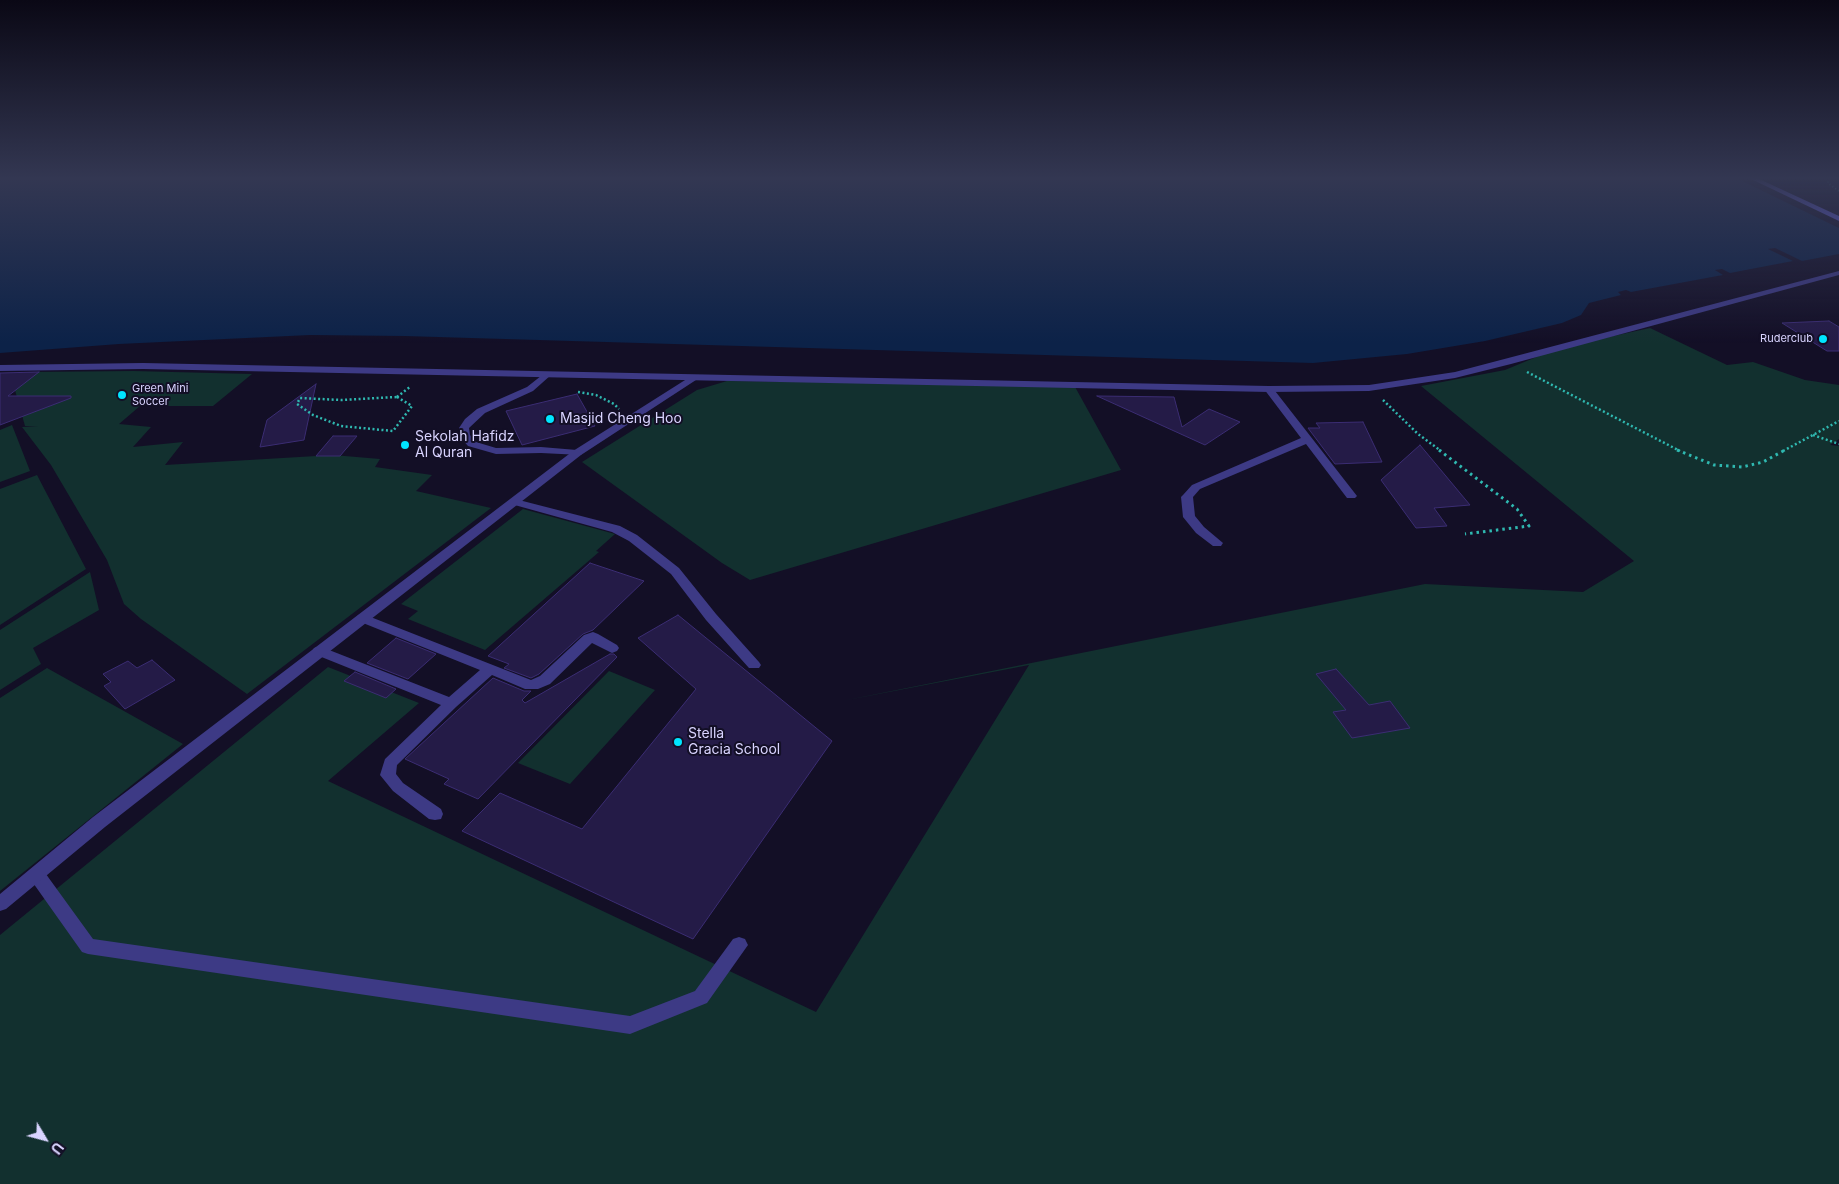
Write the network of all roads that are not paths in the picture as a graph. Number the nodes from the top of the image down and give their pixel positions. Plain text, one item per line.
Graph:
1 (1839, 273) edge
2 (0, 368) edge
3 (546, 374) junction
4 (693, 378) junction
5 (1269, 389) junction
6 (1308, 439) junction
7 (577, 453) junction
8 (1351, 496) dead end
9 (515, 502) junction
10 (1217, 543) dead end
11 (363, 618) junction
12 (612, 648) dead end
13 (319, 651) junction
14 (754, 665) dead end
15 (491, 668) junction
16 (451, 703) junction
17 (435, 814) dead end
18 (37, 875) junction
19 (0, 904) edge
20 (738, 945) dead end

1 - 5 street
2 - 3 street
3 - 4 street
3 - 7 street
4 - 5 street
4 - 7 street
5 - 6 street
6 - 8 street
6 - 10 street
7 - 9 street
9 - 11 street
9 - 14 street
11 - 13 street
11 - 15 street
12 - 15 street
13 - 16 street
13 - 18 street
15 - 16 street
16 - 17 street
18 - 19 street
18 - 20 street

